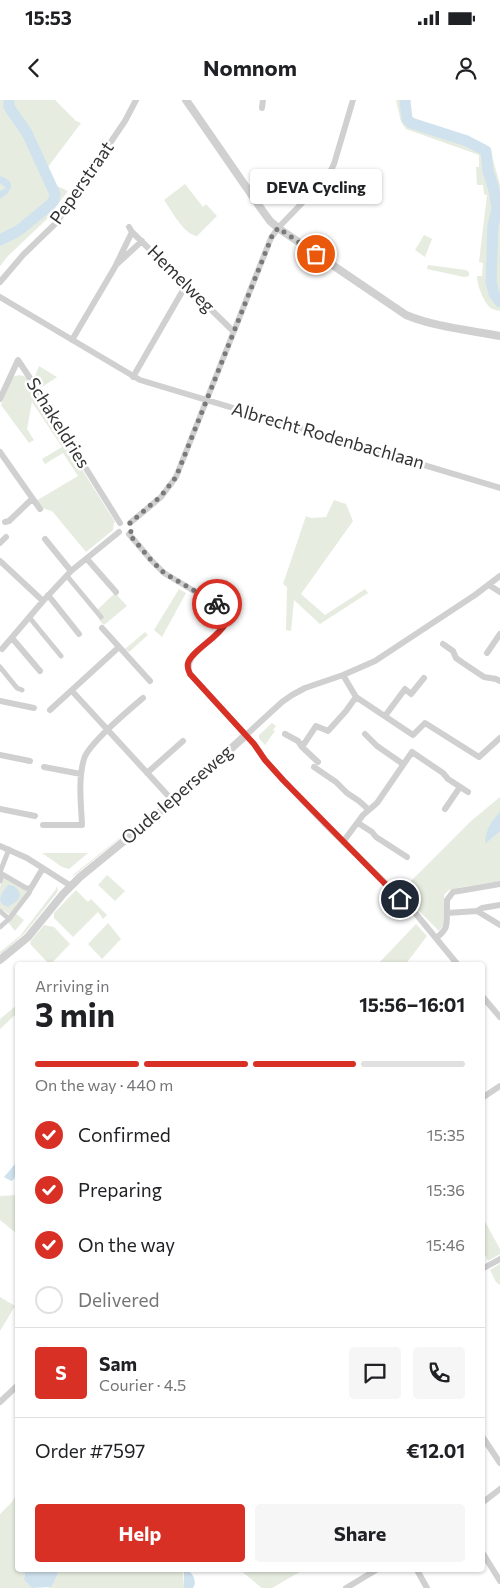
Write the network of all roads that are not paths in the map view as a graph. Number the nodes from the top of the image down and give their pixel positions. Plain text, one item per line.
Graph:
1 (136, 100) edge
2 (186, 100) edge
3 (263, 100) edge
4 (353, 100) edge
5 (262, 108) dead end
6 (278, 228) junction
7 (142, 242) junction
8 (115, 267) junction
9 (0, 282) edge
10 (186, 285) junction
11 (0, 297) edge
12 (233, 331) junction
13 (500, 336) edge
14 (72, 340) junction
15 (133, 377) junction
16 (0, 399) edge
17 (206, 400) junction
18 (0, 452) edge
19 (500, 488) edge
20 (32, 499) junction
21 (40, 509) dead end
22 (5, 522) dead end
23 (120, 523) junction
24 (130, 523) junction
25 (119, 532) junction
26 (129, 534) junction
27 (6, 537) dead end
28 (45, 539) dead end
29 (0, 543) edge
30 (87, 559) junction
31 (0, 561) edge
32 (69, 574) junction
33 (500, 576) edge
34 (490, 585) junction
35 (116, 592) dead end
36 (500, 592) edge
37 (48, 595) junction
38 (43, 601) junction
39 (29, 617) junction
40 (101, 617) dead end
41 (102, 628) dead end
42 (79, 634) dead end
43 (500, 634) edge
44 (12, 638) junction
45 (3, 644) edge
46 (443, 644) dead end
47 (119, 648) junction
48 (487, 653) dead end
49 (61, 656) dead end
50 (0, 667) edge
51 (40, 671) dead end
52 (343, 675) junction
53 (424, 678) dead end
54 (150, 681) dead end
55 (500, 682) edge
56 (22, 690) dead end
57 (72, 690) junction
58 (356, 697) junction
59 (143, 698) dead end
60 (0, 701) edge
61 (34, 708) dead end
62 (50, 710) dead end
63 (385, 716) junction
64 (108, 730) junction
65 (284, 734) dead end
66 (365, 734) dead end
67 (246, 735) junction
68 (500, 738) edge
69 (183, 741) dead end
70 (302, 746) junction
71 (0, 755) edge
72 (30, 761) dead end
73 (403, 764) junction
74 (44, 767) dead end
75 (147, 773) junction
76 (81, 774) junction
77 (460, 787) junction
78 (468, 792) dead end
79 (173, 801) junction
80 (0, 809) edge
81 (368, 809) junction
82 (445, 809) dead end
83 (35, 816) dead end
84 (358, 822) junction
85 (43, 825) dead end
86 (343, 842) junction
87 (0, 846) edge
88 (9, 849) junction
89 (407, 858) dead end
90 (43, 868) junction
91 (2, 874) junction
92 (0, 881) edge
93 (500, 884) edge
94 (71, 886) junction
95 (31, 888) junction
96 (500, 905) edge
97 (477, 911) junction
98 (0, 912) edge
99 (447, 913) junction
100 (9, 918) junction
101 (500, 925) edge
102 (0, 927) edge
103 (436, 938) junction
104 (0, 960) edge
105 (456, 962) edge
106 (485, 1000) edge
107 (500, 1017) edge
108 (500, 1086) edge
109 (485, 1096) edge
110 (500, 1259) edge
111 (485, 1267) edge
112 (15, 1388) edge
113 (0, 1402) edge
114 (485, 1440) edge
115 (500, 1463) edge
116 (500, 1489) edge
117 (485, 1501) edge
118 (485, 1557) edge
119 (373, 1572) edge
120 (418, 1572) edge
121 (500, 1581) edge
122 (346, 1588) edge
123 (427, 1588) edge

1 - 9 street, Peperstraat
2 - 6 street
3 - 5 street
4 - 6 street
6 - 12 street
6 - 13 street
7 - 8 street
7 - 8 street, Hemelweg
7 - 10 street, Hemelweg
8 - 14 street
10 - 12 street, Hemelweg
10 - 15 street
11 - 14 street, Albrecht Rodenbachlaan
12 - 17 street
14 - 15 street, Albrecht Rodenbachlaan
15 - 17 street, Albrecht Rodenbachlaan
16 - 23 street, Schakeldries
17 - 19 street, Albrecht Rodenbachlaan
17 - 24 street
18 - 20 street
20 - 21 street
20 - 22 street
23 - 24 street
23 - 25 street
24 - 26 street
25 - 26 street
25 - 30 street
26 - 67 street
27 - 29 street
28 - 32 street
30 - 32 street
30 - 35 street
31 - 38 street
32 - 37 street
32 - 40 street
33 - 34 street, Oude Ieperseweg
34 - 36 street
34 - 52 street, Oude Ieperseweg
37 - 38 street
37 - 42 street
38 - 39 street
39 - 44 street
39 - 49 street
41 - 47 street
43 - 48 street
44 - 45 street
44 - 51 street
46 - 55 street
47 - 54 street
47 - 57 street
50 - 56 street
52 - 58 street
52 - 67 street, Oude Ieperseweg
53 - 63 street
57 - 62 street
57 - 64 street
58 - 63 street
58 - 70 street
59 - 64 street
60 - 61 street
63 - 68 street
64 - 75 street
64 - 76 street
65 - 70 street
66 - 73 street
67 - 79 street, Oude Ieperseweg
67 - 86 street
69 - 75 street
70 - 81 street
71 - 72 street
73 - 77 street
73 - 81 street
74 - 76 street
75 - 79 street
76 - 85 street
77 - 78 street
77 - 82 street
79 - 94 street, Oude Ieperseweg
80 - 83 street
81 - 84 street
84 - 86 street
84 - 89 street
86 - 103 street
87 - 88 street
88 - 90 street
88 - 91 street
90 - 94 street
90 - 95 street
91 - 92 street
91 - 95 street
93 - 99 street
94 - 104 street, Oude Ieperseweg
95 - 100 street
96 - 97 street
97 - 99 street
97 - 101 street
98 - 100 street
99 - 103 street
100 - 102 street
103 - 105 street
106 - 107 street
108 - 109 street
110 - 111 street
112 - 113 street
114 - 115 street
116 - 117 street
118 - 121 street
119 - 122 street
120 - 123 street

